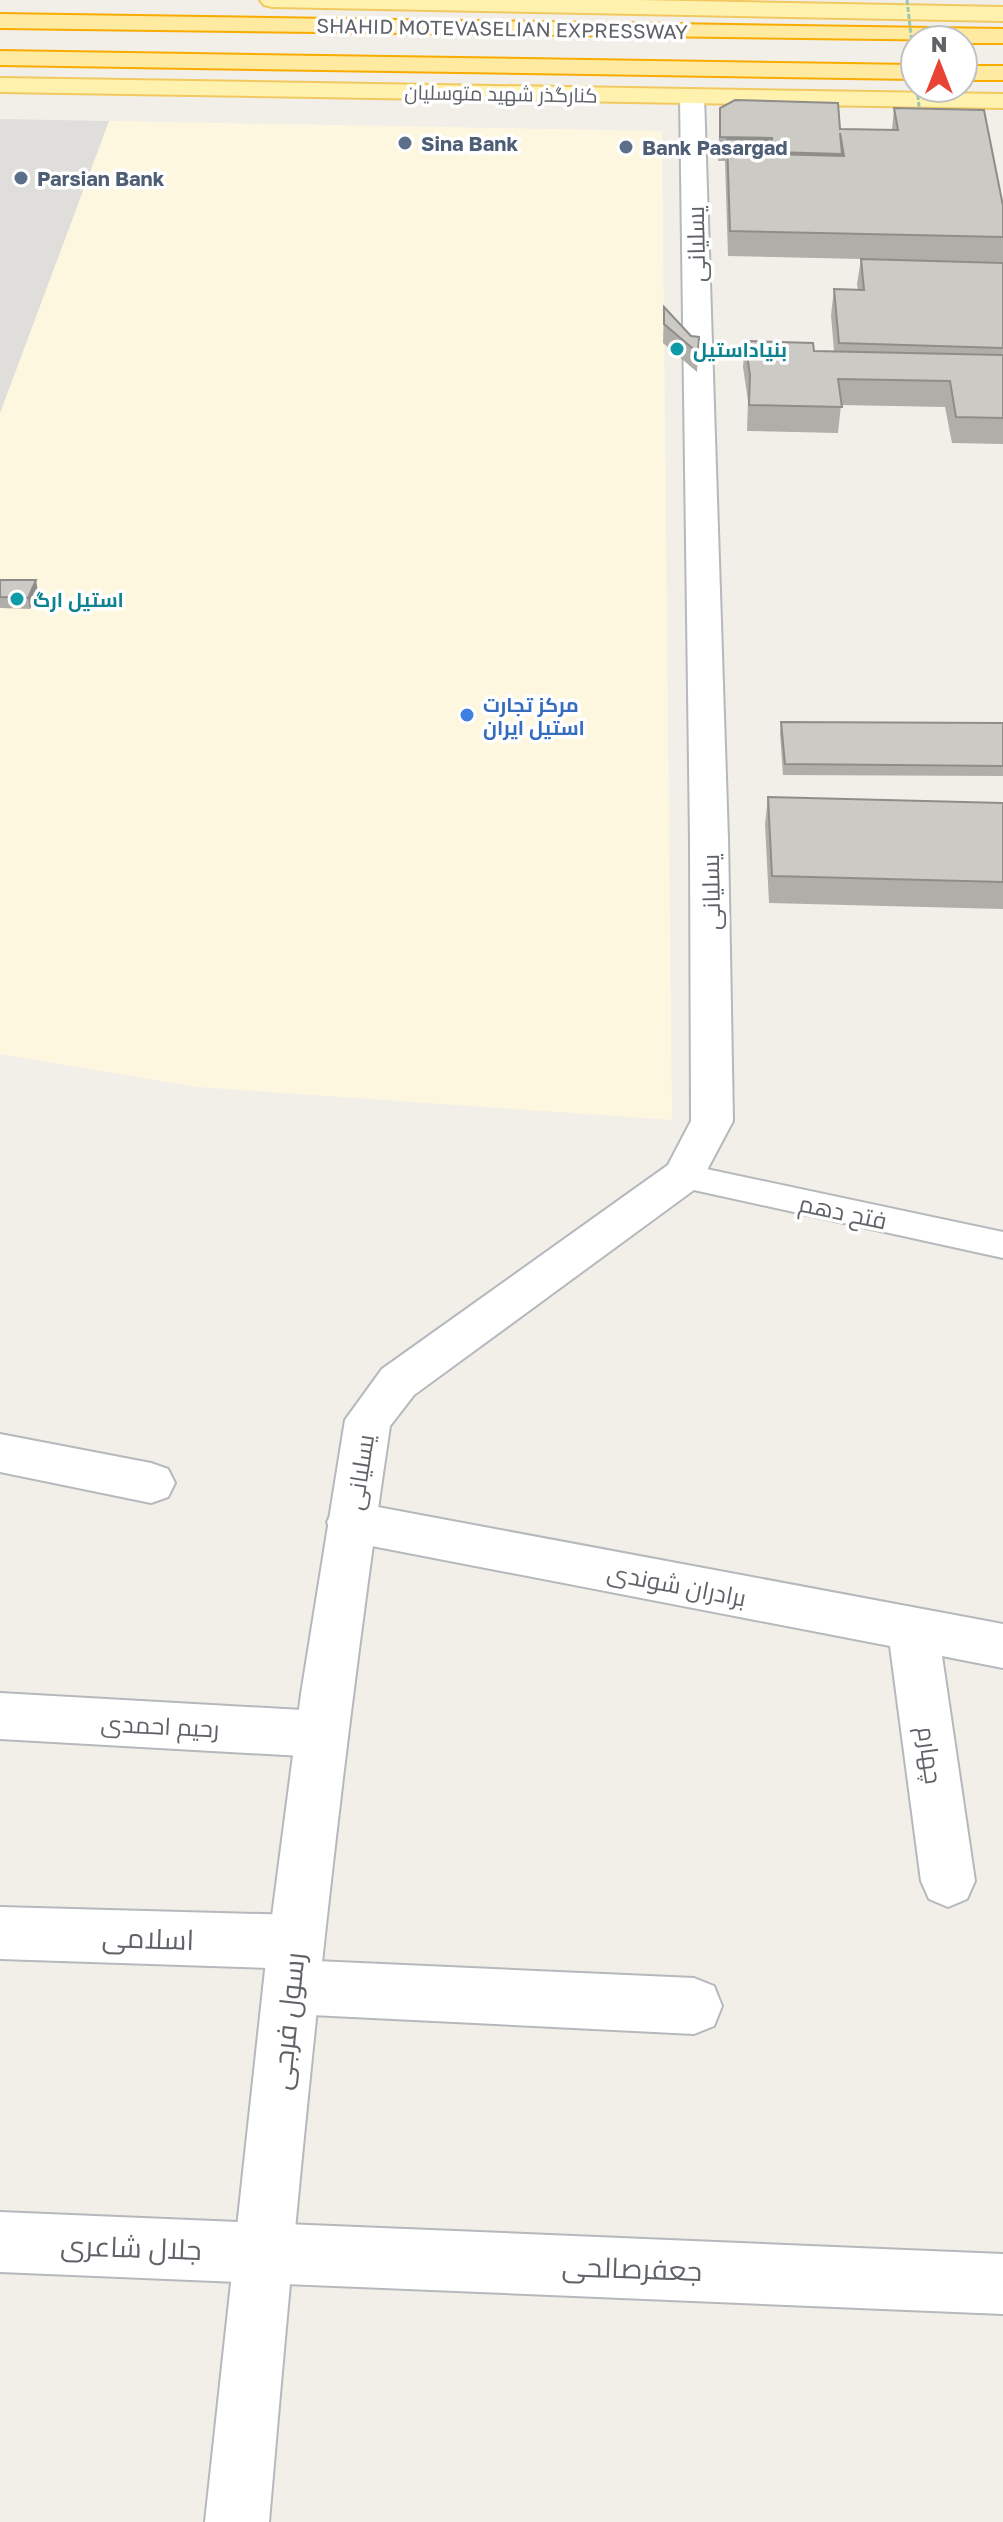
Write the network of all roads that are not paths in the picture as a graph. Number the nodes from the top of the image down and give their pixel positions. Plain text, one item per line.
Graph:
1 (272, 0) edge
2 (383, 1) edge
3 (997, 13) edge
4 (0, 21) edge
5 (536, 28) junction
6 (1003, 36) edge
7 (0, 58) edge
8 (899, 71) edge
9 (979, 73) edge
10 (1003, 73) edge
11 (0, 85) edge
12 (692, 96) junction
13 (1003, 101) edge
14 (683, 1176) junction
15 (1003, 1245) edge
16 (0, 1453) edge
17 (151, 1483) dead end
18 (351, 1522) junction
19 (913, 1628) junction
20 (1003, 1646) edge
21 (0, 1716) edge
22 (320, 1734) junction
23 (948, 1881) dead end
24 (0, 1933) edge
25 (294, 1965) junction
26 (694, 2006) dead end
27 (0, 2242) edge
28 (261, 2252) junction
29 (1003, 2284) edge
30 (237, 2522) edge

1 - 2 main road
2 - 3 main road
3 - 5 highway
4 - 5 highway, SHAHID MOTEVASELIAN EXPRESSWAY
5 - 6 highway, SHAHID MOTEVASELIAN EXPRESSWAY
7 - 8 highway, SHAHID MOTEVASELIAN EXPRESSWAY
9 - 10 highway
11 - 12 main road, کنارگذر شهید متوسلیان
12 - 13 main road, کنارگذر شهید متوسلیان
12 - 14 street, یسلیانی
14 - 15 lane, فتح دهم
14 - 18 street, یسلیانی
16 - 17 street
18 - 19 street, برادران شوندی
18 - 22 street, رسول فرجی
19 - 20 street, برادران شوندی
19 - 23 street, چهارم
21 - 22 street, رحیم احمدی
22 - 25 street, رسول فرجی
24 - 25 street, اسلامی
25 - 26 street, اسلامی
25 - 28 street, رسول فرجی
27 - 28 street, جلال شاعری
28 - 29 street, جعفرصالحی
28 - 30 street, رسول فرجی

